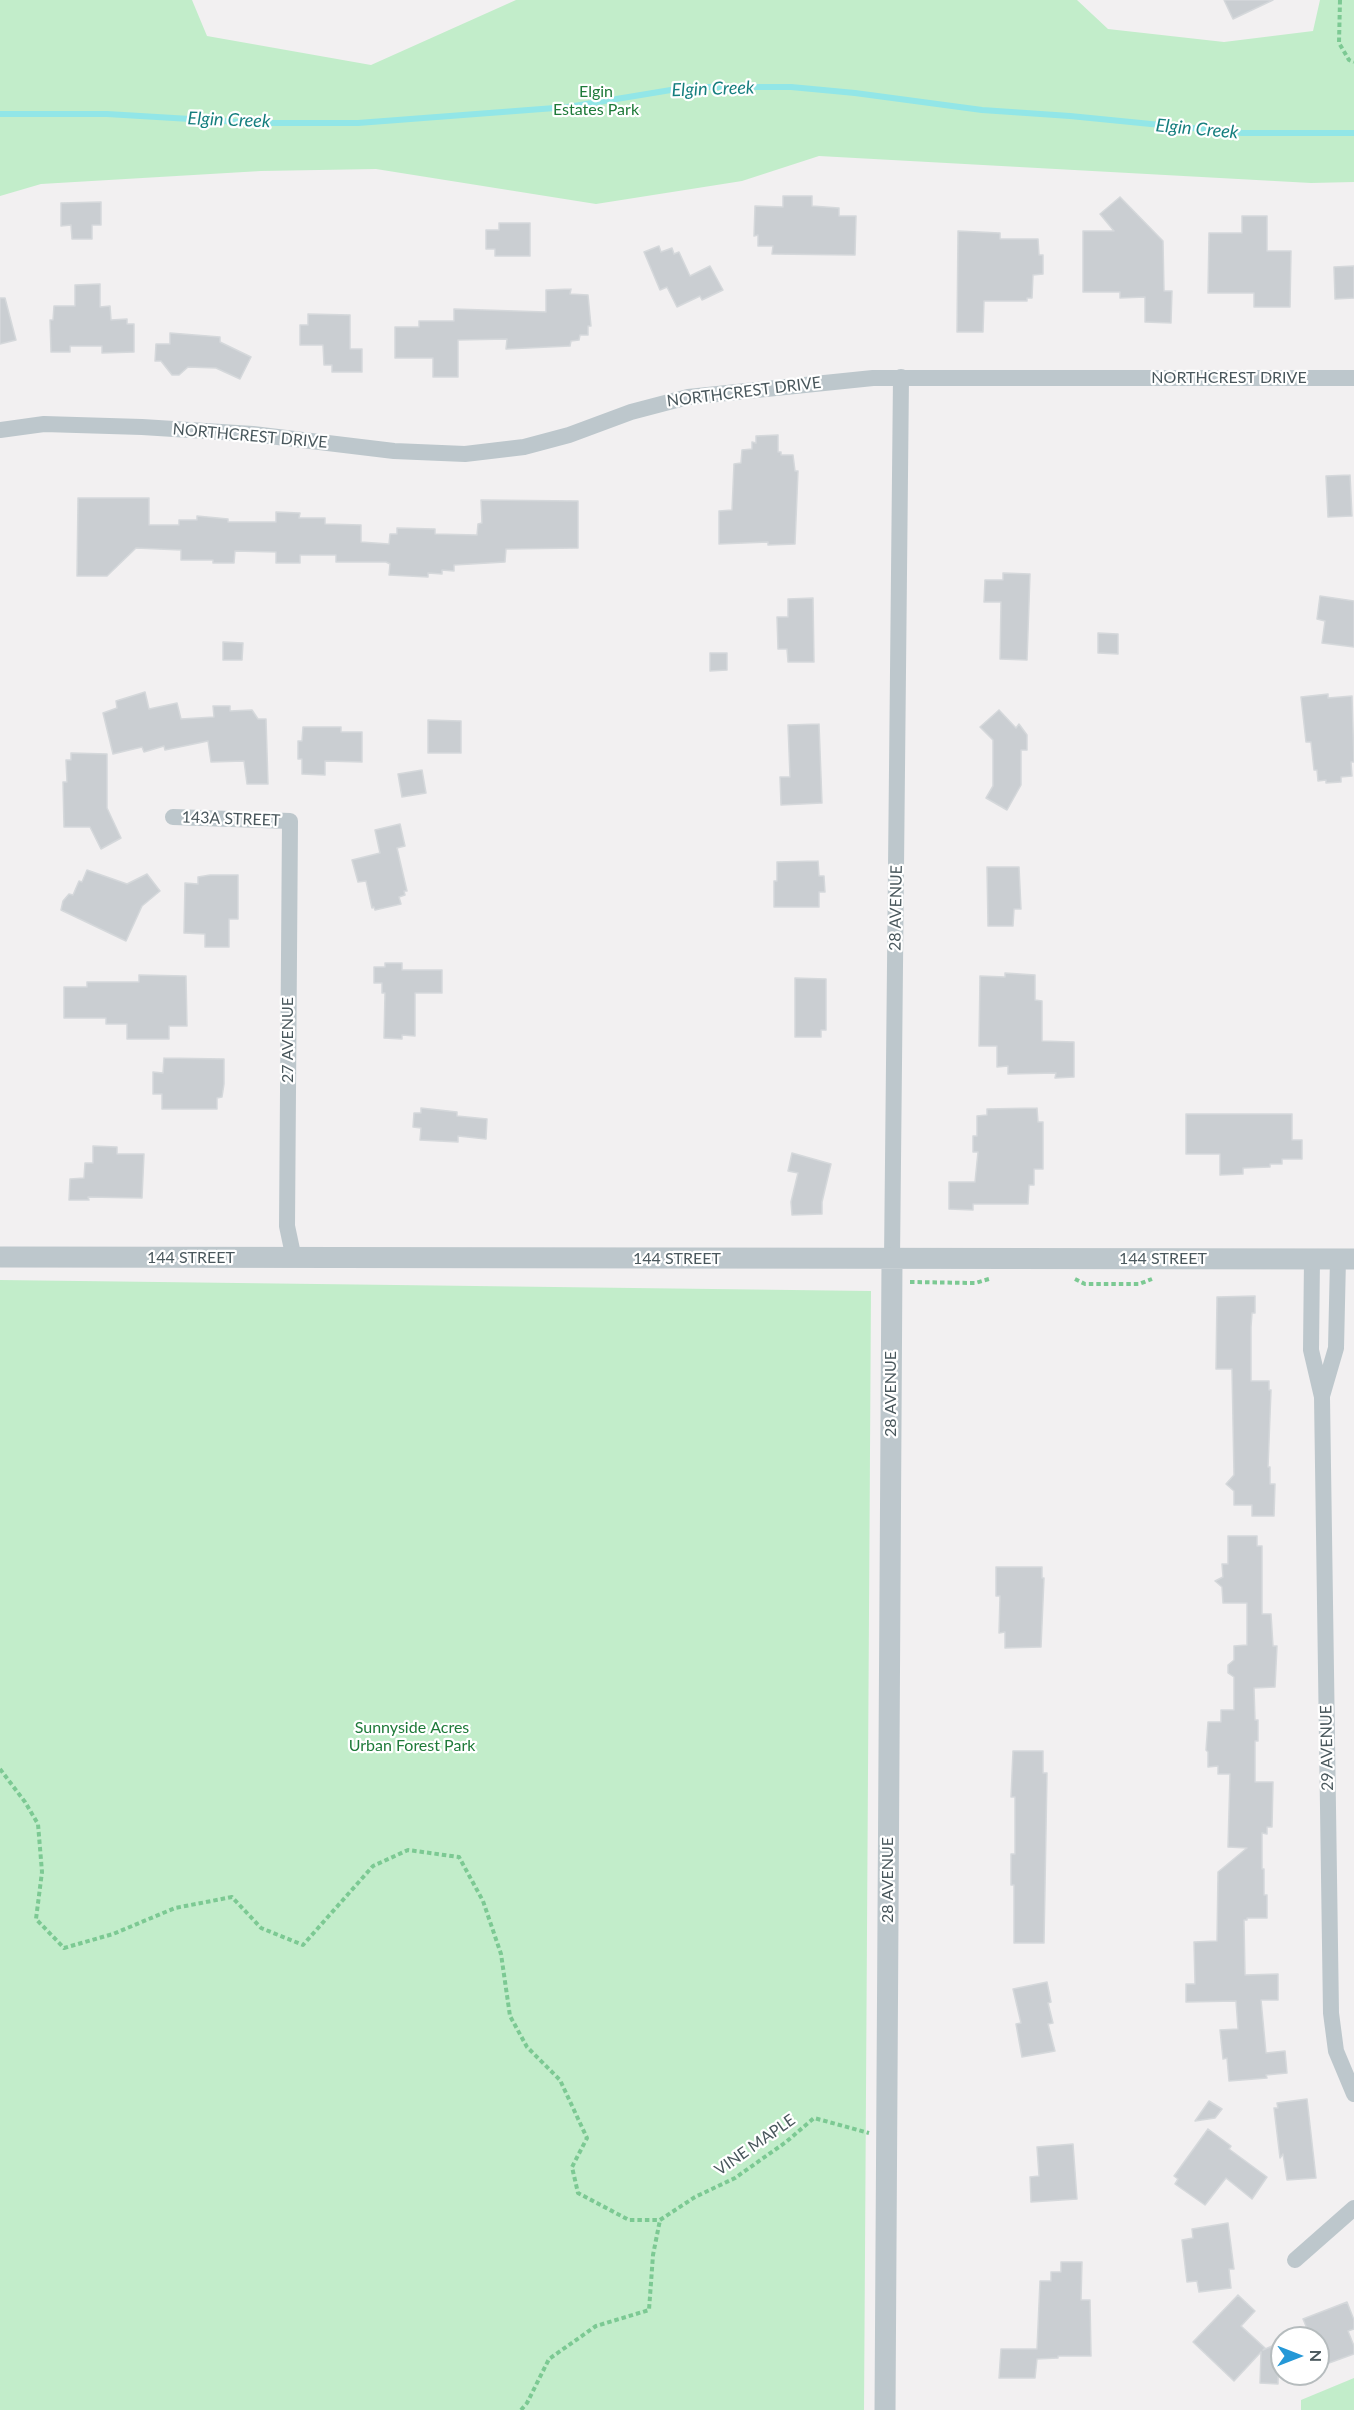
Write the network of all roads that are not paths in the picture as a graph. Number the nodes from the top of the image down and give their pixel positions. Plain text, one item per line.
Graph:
1 (901, 377) junction
2 (1354, 378) edge
3 (0, 430) edge
4 (173, 817) dead end
5 (290, 821) joint
6 (0, 1257) edge
7 (294, 1259) junction
8 (892, 1259) junction
9 (1312, 1259) junction
10 (1346, 1259) edge
11 (1322, 1397) junction
12 (1354, 2094) edge
13 (1354, 2208) edge
14 (1295, 2260) dead end
15 (885, 2410) edge

1 - 2 street, NORTHCREST DRIVE
1 - 3 street, NORTHCREST DRIVE
1 - 8 street, 28 AVENUE
4 - 5 street, 143A STREET
5 - 7 street, 27 AVENUE
6 - 7 street, 144 STREET
7 - 8 street, 144 STREET
8 - 9 street, 144 STREET
8 - 15 street, 28 AVENUE
9 - 10 street, 144 STREET
9 - 11 street, 29 AVENUE
10 - 11 street, 29 AVENUE
11 - 12 street, 29 AVENUE
13 - 14 street

